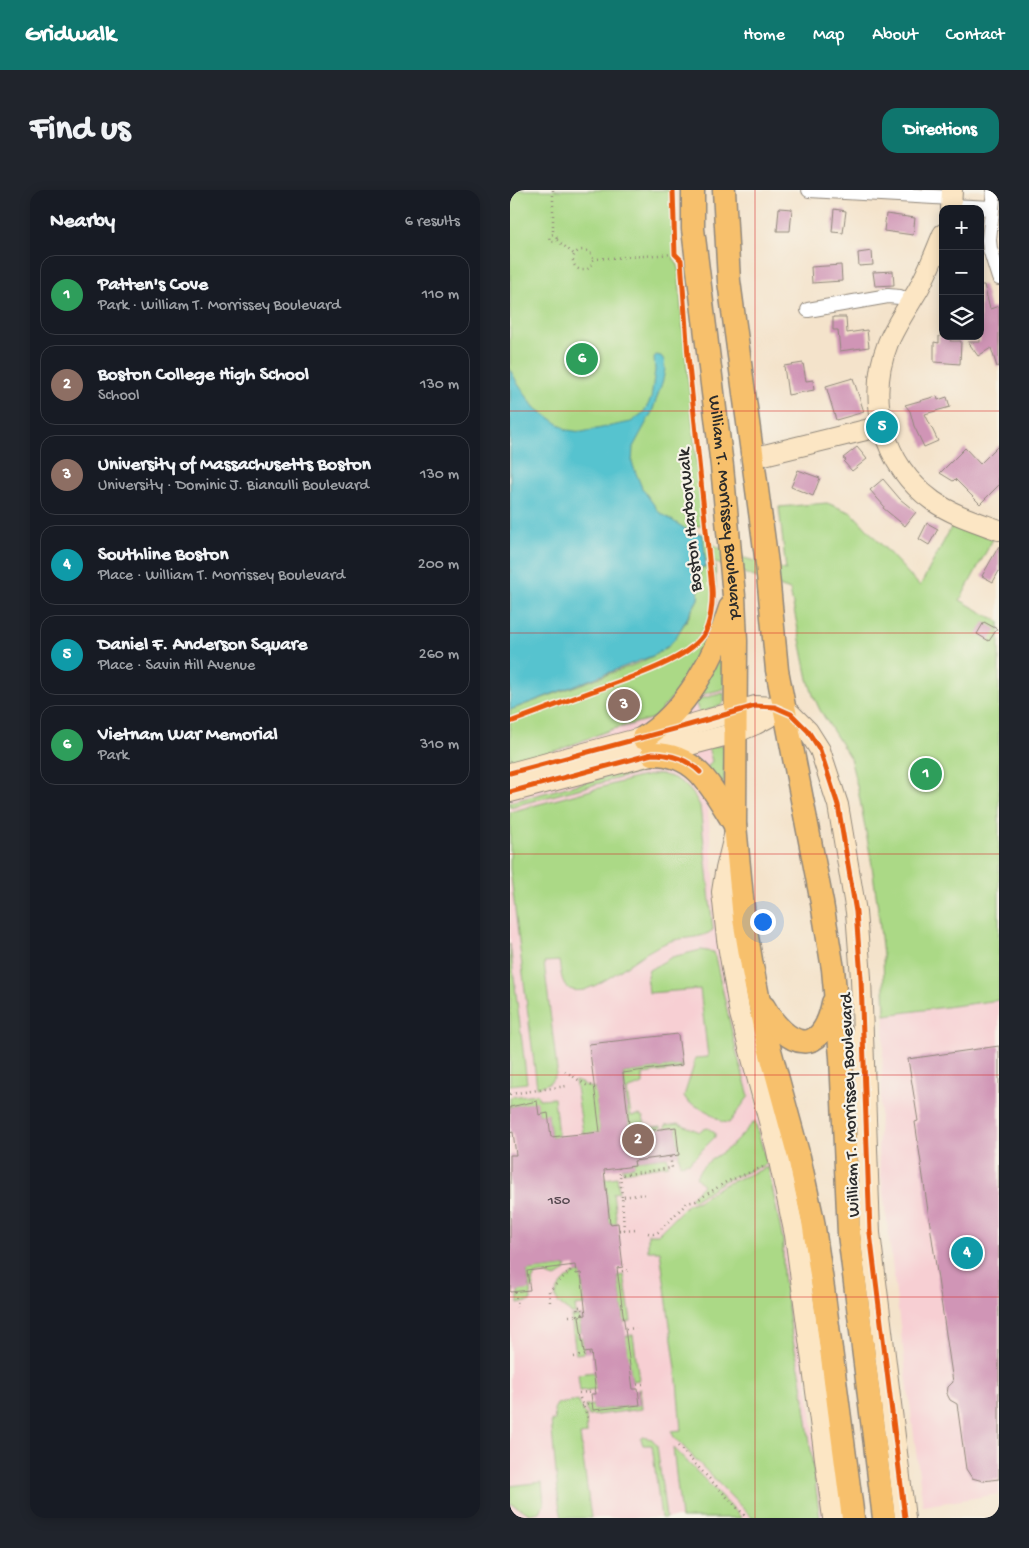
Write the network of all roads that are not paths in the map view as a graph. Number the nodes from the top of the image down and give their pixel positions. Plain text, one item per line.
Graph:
1 (692, 190) edge
2 (724, 190) edge
3 (809, 190) edge
4 (994, 190) edge
5 (952, 201) edge
6 (992, 208) junction
7 (939, 243) edge
8 (999, 278) edge
9 (911, 302) junction
10 (808, 310) dead end
11 (882, 426) junction
12 (752, 458) junction
13 (999, 530) edge
14 (734, 596) junction
15 (784, 709) junction
16 (735, 722) junction
17 (647, 746) junction
18 (510, 773) edge
19 (510, 792) edge
20 (735, 824) junction
21 (756, 988) junction
22 (835, 989) junction
23 (833, 1518) edge
24 (853, 1518) edge
25 (884, 1518) edge
26 (905, 1518) edge

1 - 14 main road, William T. Morrissey Boulevard
2 - 12 main road, William T. Morrissey Boulevard
3 - 5 street
4 - 6 street
5 - 6 street
6 - 8 street
7 - 9 street
9 - 10 street
9 - 11 street
11 - 12 street
11 - 13 street
12 - 15 main road, William T. Morrissey Boulevard
14 - 16 main road, William T. Morrissey Boulevard
14 - 17 main road
15 - 16 street
15 - 22 main road, William T. Morrissey Boulevard
15 - 26 street, William T. Morrissey Boulevard
16 - 17 street
16 - 20 main road, William T. Morrissey Boulevard
17 - 18 street
17 - 19 street
17 - 20 main road
20 - 21 main road, William T. Morrissey Boulevard
20 - 23 street, William T. Morrissey Boulevard
21 - 22 main road
21 - 24 main road, William T. Morrissey Boulevard
22 - 25 main road, William T. Morrissey Boulevard

